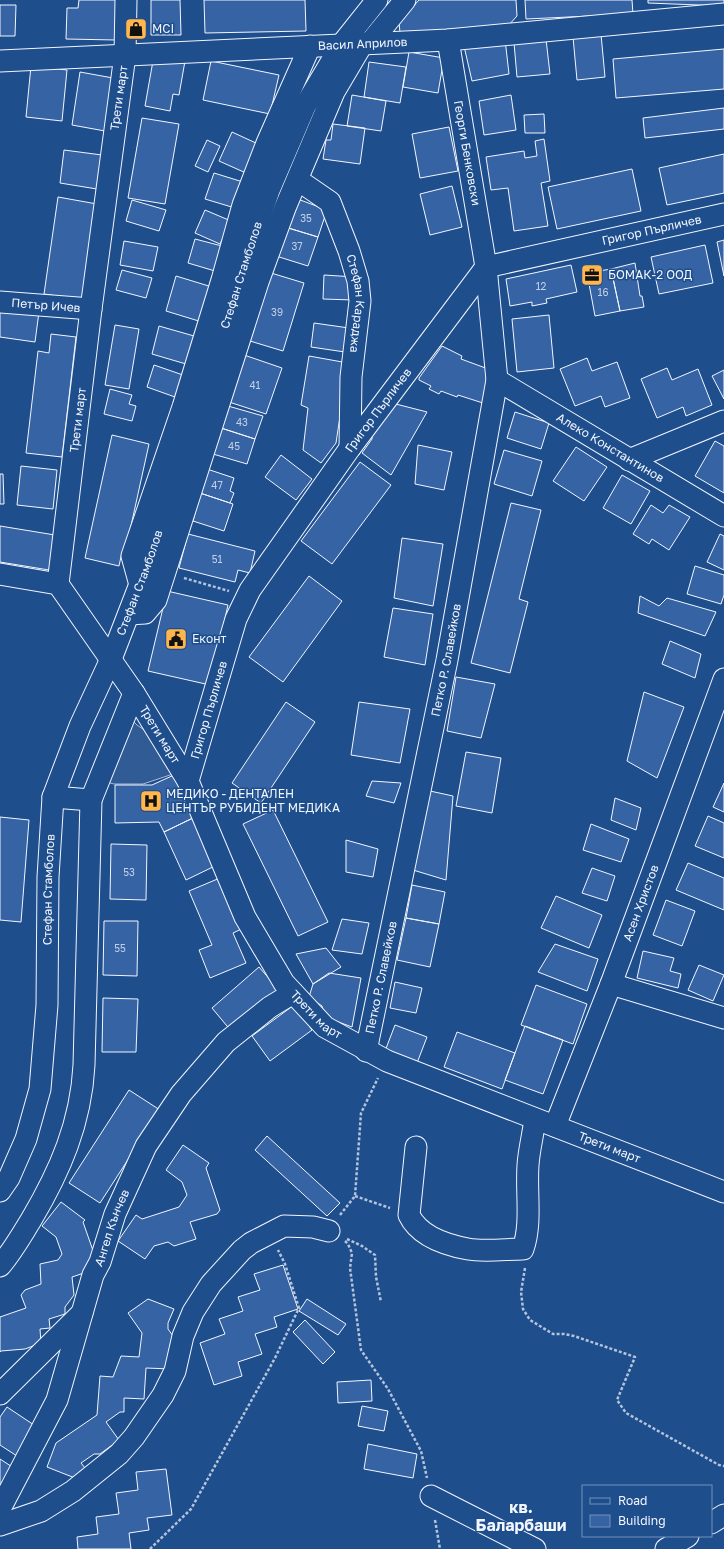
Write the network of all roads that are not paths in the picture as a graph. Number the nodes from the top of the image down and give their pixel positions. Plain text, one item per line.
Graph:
1 (126, 0) edge
2 (377, 0) edge
3 (405, 0) edge
4 (724, 14) edge
5 (448, 40) junction
6 (366, 43) junction
7 (342, 44) junction
8 (310, 46) junction
9 (125, 55) junction
10 (0, 61) edge
11 (298, 180) junction
12 (724, 214) edge
13 (486, 267) junction
14 (0, 302) edge
15 (91, 309) junction
16 (497, 380) junction
17 (724, 421) edge
18 (350, 448) junction
19 (629, 460) junction
20 (724, 516) edge
21 (0, 574) edge
22 (58, 584) junction
23 (140, 585) junction
24 (129, 614) junction
25 (111, 659) junction
26 (724, 679) edge
27 (134, 693) junction
28 (188, 781) junction
29 (53, 797) junction
30 (90, 800) junction
31 (611, 984) junction
32 (293, 993) junction
33 (724, 1018) edge
34 (366, 1051) junction
35 (534, 1119) junction
36 (555, 1126) junction
37 (416, 1148) dead end
38 (0, 1191) edge
39 (724, 1192) edge
40 (328, 1231) road end
41 (2, 1261) edge
42 (82, 1312) junction
43 (0, 1394) edge
44 (431, 1496) road end
45 (0, 1509) edge
46 (724, 1515) edge
47 (712, 1522) edge
48 (0, 1525) edge
49 (686, 1537) edge
50 (535, 1549) edge
51 (666, 1549) edge

1 - 9 street, Трети март
2 - 7 street, Стефан Стамболов
3 - 6 street
4 - 5 street, Васил Априлов
5 - 6 street, Васил Априлов
5 - 13 street, Георги Бенковски
6 - 7 street, Васил Априлов
6 - 11 street
7 - 8 street, Васил Априлов
7 - 23 street, Стефан Стамболов
8 - 9 street, Васил Априлов
8 - 23 street
9 - 10 street, Васил Априлов
9 - 15 street, Трети март
11 - 18 street, Стефан Караджа
11 - 24 street
12 - 13 street, Григор Пърличев
13 - 16 street, Петко Р. Славейков
13 - 18 street, Григор Пърличев
14 - 15 street, Петър Ичев
15 - 22 street, Трети март
16 - 19 street, Алеко Константинов
16 - 34 street, Петко Р. Славейков
17 - 19 street
18 - 28 street, Григор Пърличев
19 - 20 street, Алеко Константинов
21 - 22 street
22 - 25 street, Трети март
23 - 24 street, Стефан Стамболов
24 - 25 street, Стефан Стамболов
25 - 27 street, Трети март
25 - 29 street, Стефан Стамболов
26 - 31 street, Асен Христов
27 - 28 street, Трети март
27 - 30 street
28 - 32 street, Трети март
29 - 30 street
29 - 38 street, Стефан Стамболов
30 - 41 street
31 - 33 street
31 - 36 street, Асен Христов
32 - 34 street, Трети март
32 - 42 street, Ангел Кънчев
34 - 35 street, Трети март
35 - 36 street, Трети март
35 - 37 street
36 - 39 street, Трети март
40 - 48 street
42 - 43 street
42 - 45 street, Ангел Кънчев
44 - 50 street
46 - 47 street
49 - 51 street

